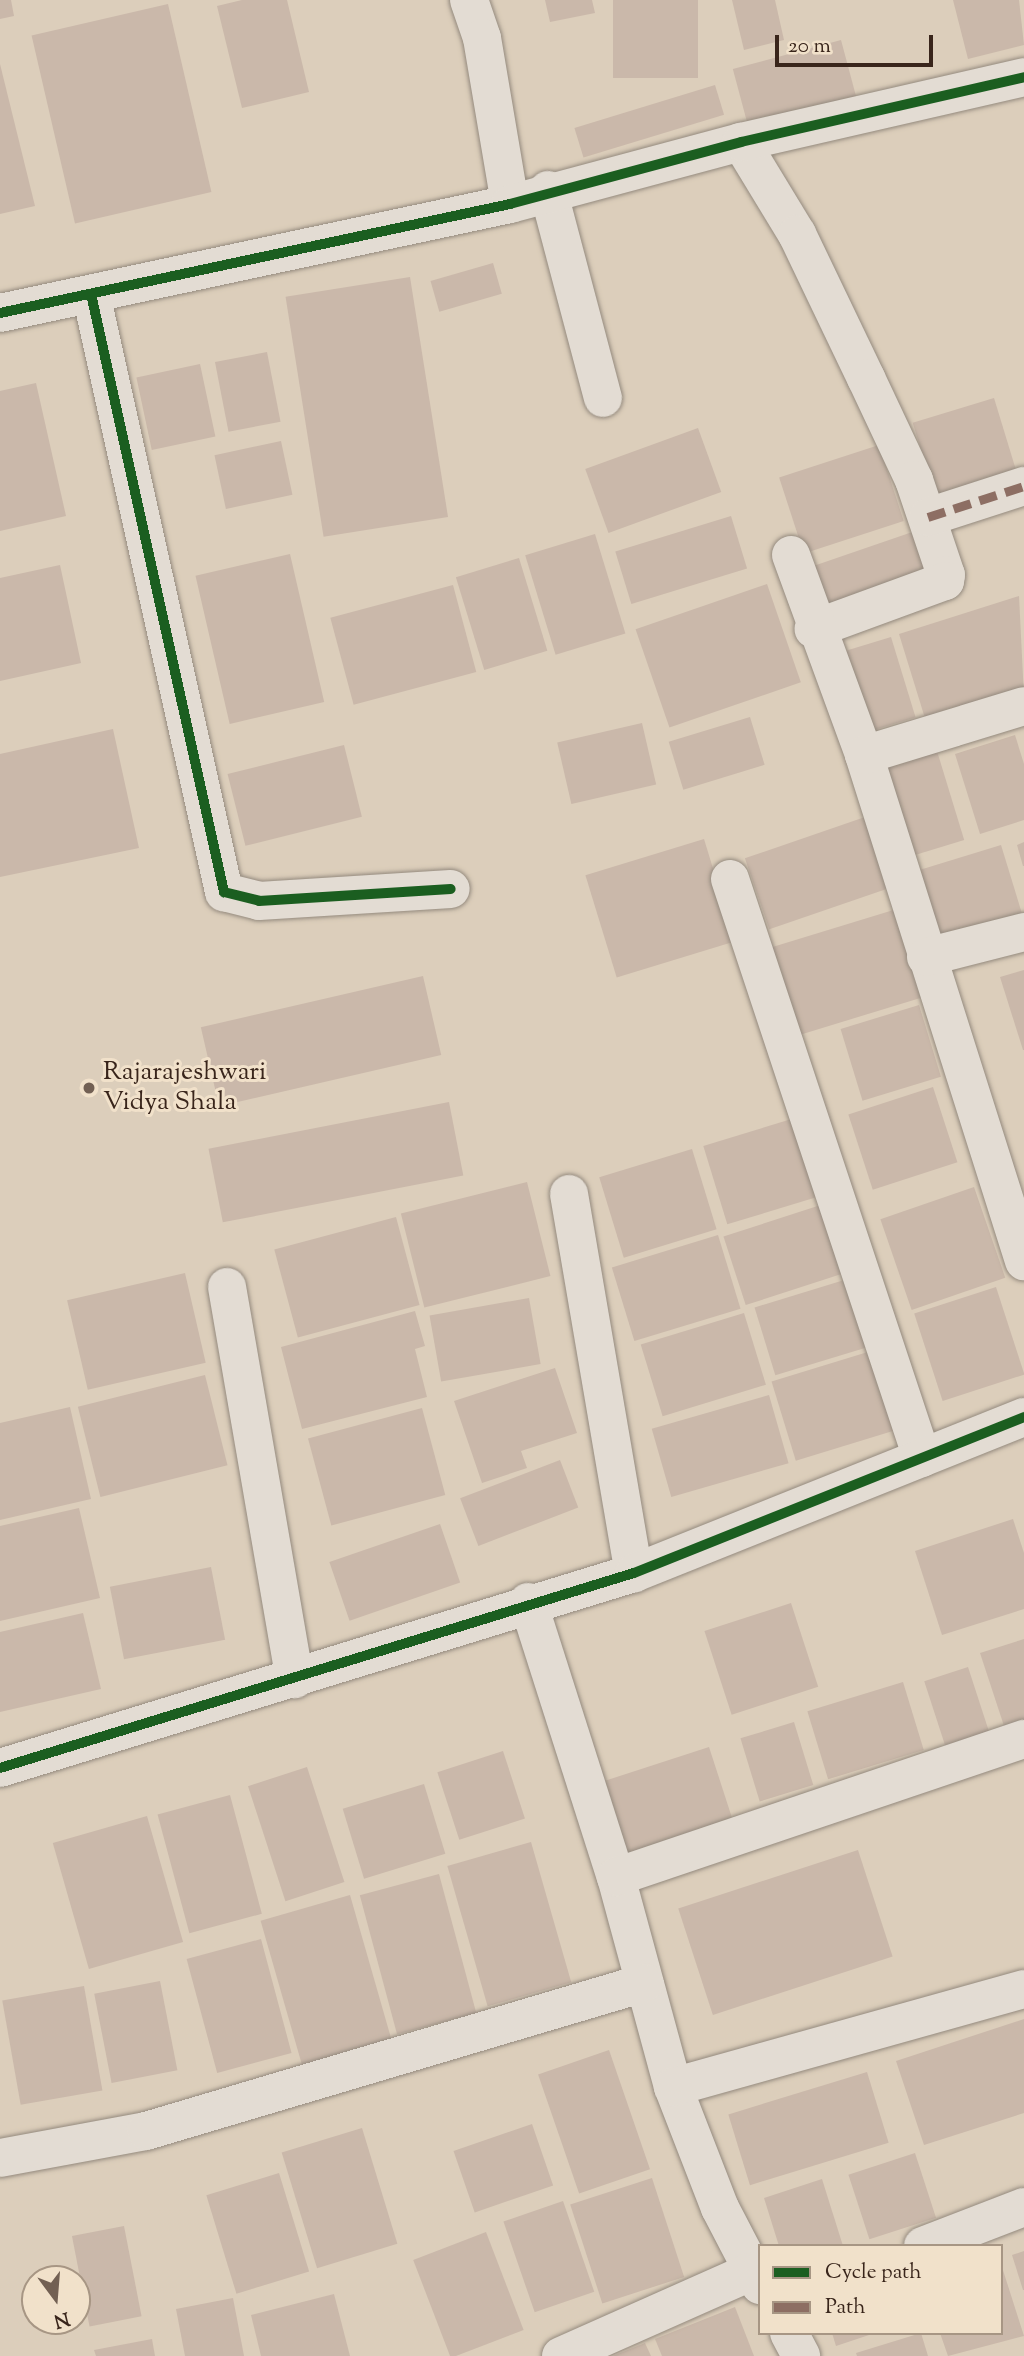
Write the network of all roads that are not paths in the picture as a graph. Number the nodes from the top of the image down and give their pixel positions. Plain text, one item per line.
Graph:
1 (469, 0) edge
2 (1024, 78) edge
3 (741, 142) junction
4 (548, 190) junction
5 (510, 204) junction
6 (91, 293) junction
7 (0, 313) edge
8 (603, 398) dead end
9 (1024, 486) edge
10 (928, 517) junction
11 (791, 555) dead end
12 (814, 629) junction
13 (1024, 706) edge
14 (864, 755) junction
15 (730, 879) dead end
16 (451, 889) dead end
17 (1024, 932) edge
18 (926, 957) junction
19 (569, 1194) dead end
20 (1022, 1245) edge
21 (227, 1287) dead end
22 (1024, 1417) edge
23 (922, 1458) junction
24 (634, 1573) junction
25 (528, 1602) junction
26 (295, 1679) junction
27 (1024, 1739) edge
28 (0, 1768) edge
29 (616, 1877) junction
30 (644, 1983) junction
31 (1024, 1989) edge
32 (673, 2087) junction
33 (0, 2158) edge
34 (1024, 2207) edge
35 (928, 2244) edge
36 (755, 2278) edge
37 (790, 2335) edge
38 (561, 2356) edge
39 (801, 2356) edge

1 - 5 street
2 - 3 street
3 - 4 street
3 - 10 street
4 - 5 street
4 - 8 street
5 - 6 street
6 - 7 street
6 - 16 street
9 - 10 street
10 - 12 street
11 - 12 street
12 - 14 street
13 - 14 street
14 - 18 street
15 - 23 street
17 - 18 street
18 - 20 street
19 - 24 street
21 - 26 street
22 - 23 street
23 - 24 street
24 - 25 street
25 - 26 street
25 - 29 street
26 - 28 street
27 - 29 street
29 - 30 street
30 - 32 street
30 - 33 street
31 - 32 street
32 - 36 street
34 - 35 street
36 - 38 street
37 - 39 street

